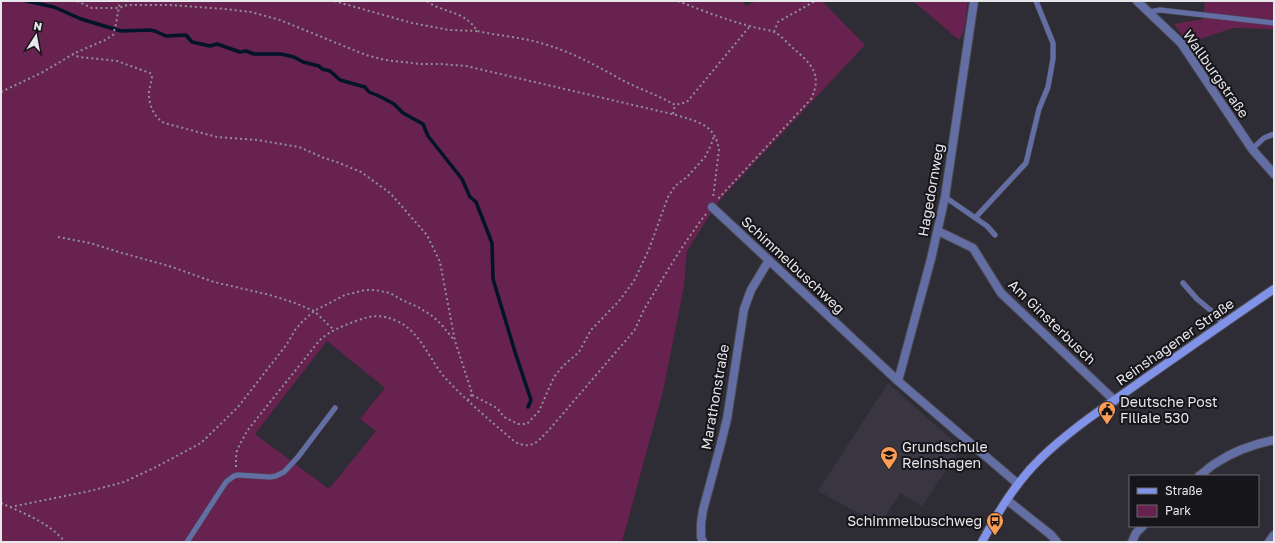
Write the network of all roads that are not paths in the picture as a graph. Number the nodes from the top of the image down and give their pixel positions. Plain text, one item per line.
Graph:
1 (974, 1) edge
2 (1036, 1) edge
3 (1137, 1) edge
4 (1149, 12) junction
5 (1274, 23) edge
6 (1274, 134) edge
7 (1252, 149) junction
8 (1274, 174) edge
9 (945, 197) junction
10 (712, 207) road end
11 (975, 218) junction
12 (938, 231) junction
13 (995, 234) dead end
14 (768, 260) junction
15 (1184, 283) dead end
16 (1274, 289) edge
17 (1223, 324) junction
18 (898, 381) junction
19 (1115, 401) junction
20 (334, 408) dead end
21 (1274, 440) edge
22 (1200, 475) edge
23 (1018, 484) junction
24 (1007, 500) junction
25 (1142, 527) edge
26 (1274, 535) edge
27 (187, 542) edge
28 (703, 542) edge
29 (982, 542) edge
30 (1057, 542) edge
31 (1132, 542) edge
32 (1269, 542) edge

1 - 9 street, Hagedornweg
2 - 11 lane
3 - 4 street, Wallburgstraße
4 - 5 lane
4 - 7 street, Wallburgstraße
6 - 7 lane
7 - 8 street, Wallburgstraße
9 - 11 lane
9 - 12 street, Hagedornweg
10 - 14 street, Schimmelbuschweg
11 - 13 lane
12 - 18 street, Hagedornweg
12 - 19 street, Am Ginsterbusch
14 - 18 street, Schimmelbuschweg
14 - 28 street, Marathonstraße
15 - 17 lane
16 - 17 main road, Reinshagener Straße
17 - 19 main road, Reinshagener Straße
18 - 23 street, Schimmelbuschweg
19 - 23 main road, Reinshagener Straße
20 - 27 lane
21 - 22 street
23 - 24 main road, Reinshagener Straße
24 - 29 main road, Reinshagener Straße
24 - 30 street
25 - 31 street
26 - 32 street

